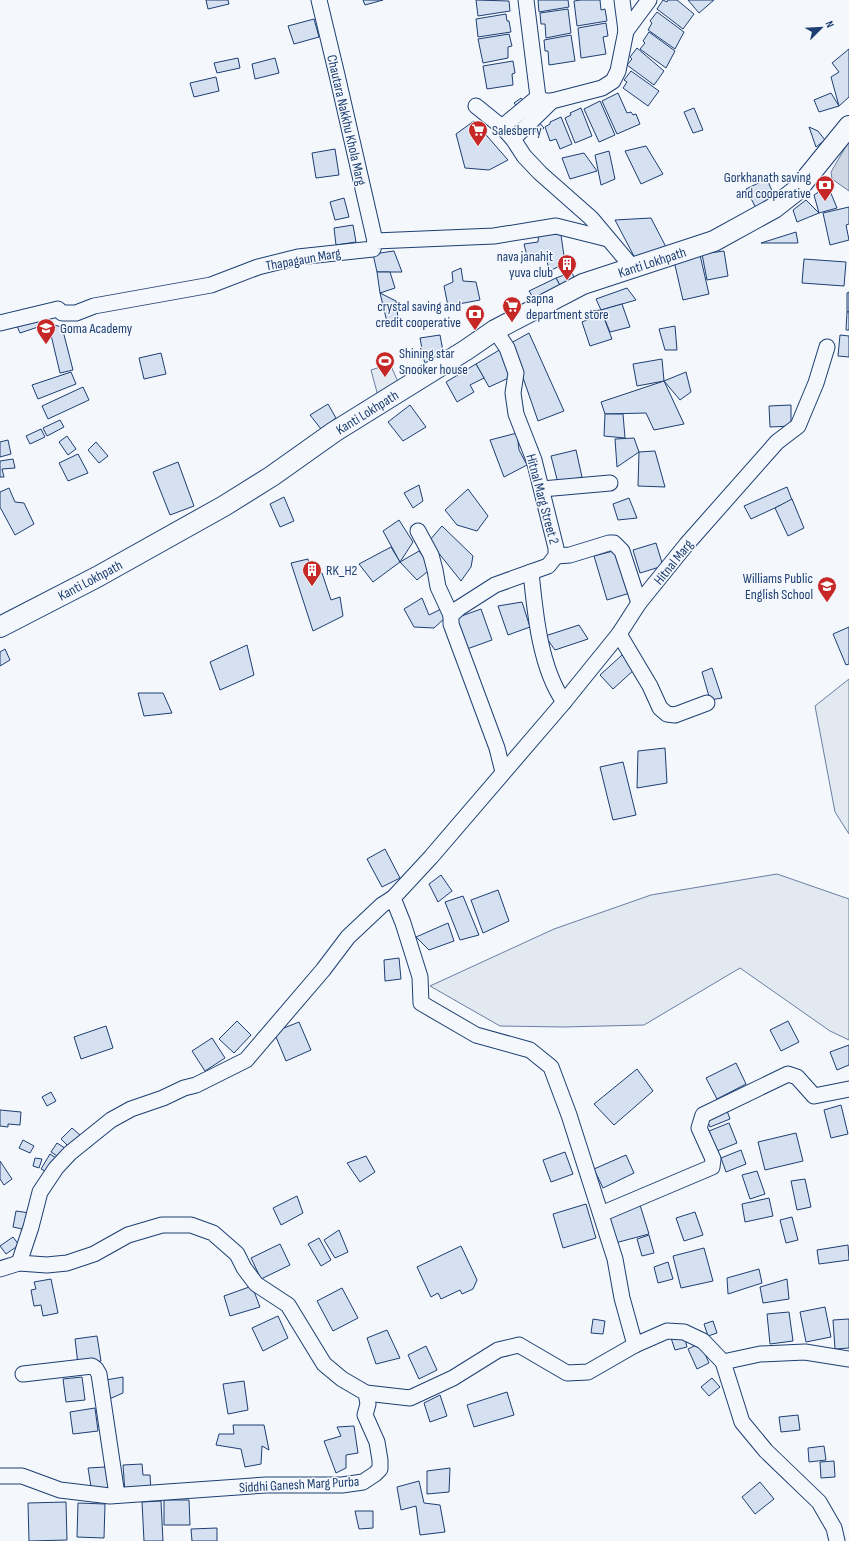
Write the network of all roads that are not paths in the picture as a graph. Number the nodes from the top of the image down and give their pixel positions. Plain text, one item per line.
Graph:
1 (318, 0) edge
2 (526, 0) edge
3 (622, 0) edge
4 (650, 0) edge
5 (626, 31) junction
6 (545, 99) junction
7 (476, 106) dead end
8 (849, 126) edge
9 (502, 127) junction
10 (513, 139) junction
11 (608, 239) junction
12 (375, 241) junction
13 (633, 268) junction
14 (0, 323) edge
15 (495, 330) junction
16 (827, 347) dead end
17 (610, 483) dead end
18 (542, 489) junction
19 (418, 531) dead end
20 (556, 556) junction
21 (531, 572) junction
22 (640, 603) junction
23 (451, 615) junction
24 (0, 627) edge
25 (619, 634) junction
26 (564, 702) junction
27 (707, 703) dead end
28 (503, 772) junction
29 (393, 898) junction
30 (849, 1089) edge
31 (601, 1214) junction
32 (19, 1263) junction
33 (0, 1269) edge
34 (635, 1345) junction
35 (849, 1359) edge
36 (723, 1362) junction
37 (24, 1374) dead end
38 (366, 1393) junction
39 (0, 1476) edge
40 (117, 1495) junction
41 (837, 1541) edge

1 - 12 street, Chautara Nakkhu Khola Marg
2 - 6 street
3 - 5 street
4 - 5 street
5 - 6 street
6 - 9 street
6 - 10 street
7 - 9 street
8 - 13 main road, Kanti Lokhpath
9 - 10 street
10 - 11 street
11 - 12 street
11 - 13 street
12 - 14 street, Thapagaun Marg
13 - 15 main road, Kanti Lokhpath
15 - 18 street, Hitnal Marg Street 2
15 - 24 main road, Kanti Lokhpath
16 - 22 street, Hitnal Marg
17 - 18 street
18 - 20 street, Hitnal Marg Street 2
19 - 23 street
20 - 21 street, Hitnal Marg Street 2
20 - 22 street
21 - 23 street, Hitnal Marg Street 2
21 - 26 street
22 - 25 street, Hitnal Marg
23 - 28 street
25 - 26 street, Hitnal Marg
25 - 27 street
26 - 28 street, Hitnal Marg
28 - 29 street, Hitnal Marg
29 - 31 street
29 - 32 street, Hitnal Marg
30 - 31 street
31 - 34 street
32 - 33 street
32 - 38 street
34 - 36 street
34 - 38 street
35 - 36 street
36 - 41 street
37 - 40 street
38 - 40 street, Siddhi Ganesh Marg Purba
39 - 40 street, Siddhi Ganesh Marg Purba

